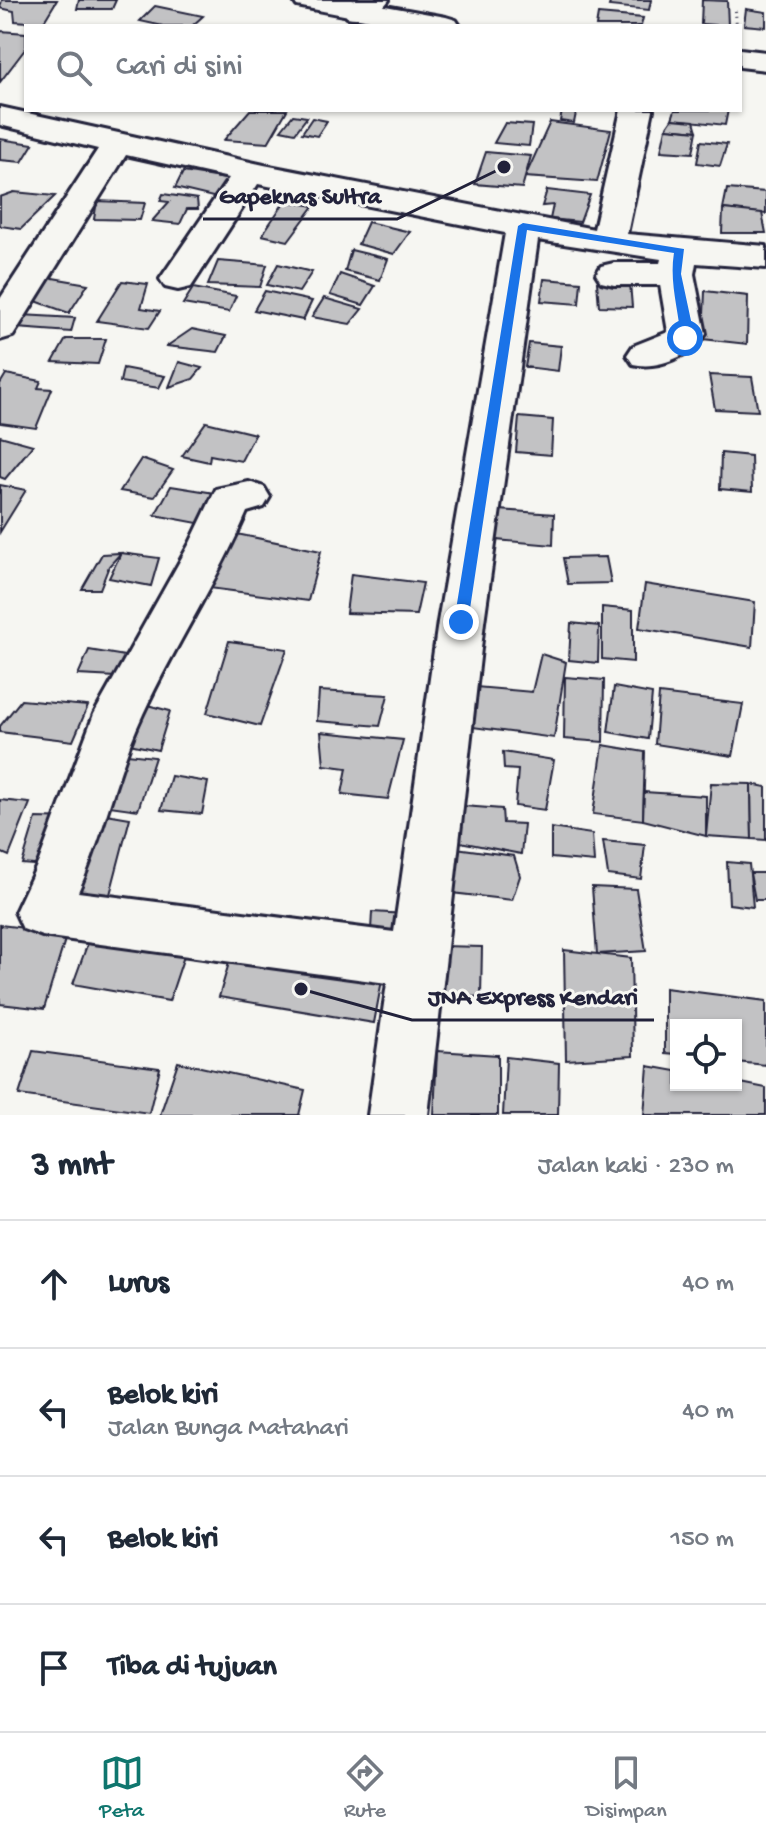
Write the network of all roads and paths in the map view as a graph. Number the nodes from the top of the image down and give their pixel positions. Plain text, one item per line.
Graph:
1 (307, 0) edge
2 (366, 6) edge
3 (735, 11) dead end
4 (438, 24) edge
5 (736, 24) edge
6 (742, 58) edge
7 (766, 61) edge
8 (637, 112) edge
9 (0, 116) edge
10 (116, 145) junction
11 (249, 173) junction
12 (523, 226) junction
13 (611, 257) junction
14 (766, 257) edge
15 (678, 262) junction
16 (178, 279) dead end
17 (0, 328) edge
18 (646, 355) dead end
19 (249, 497) dead end
20 (417, 961) junction
21 (398, 1115) edge

1 - 2 main road
2 - 4 main road
3 - 5 path
6 - 7 main road
8 - 13 main road
9 - 10 main road
10 - 11 main road
10 - 17 main road
11 - 12 main road
11 - 16 main road
12 - 13 main road
12 - 20 main road
13 - 15 main road
14 - 15 main road
15 - 18 main road
19 - 20 main road
20 - 21 main road

